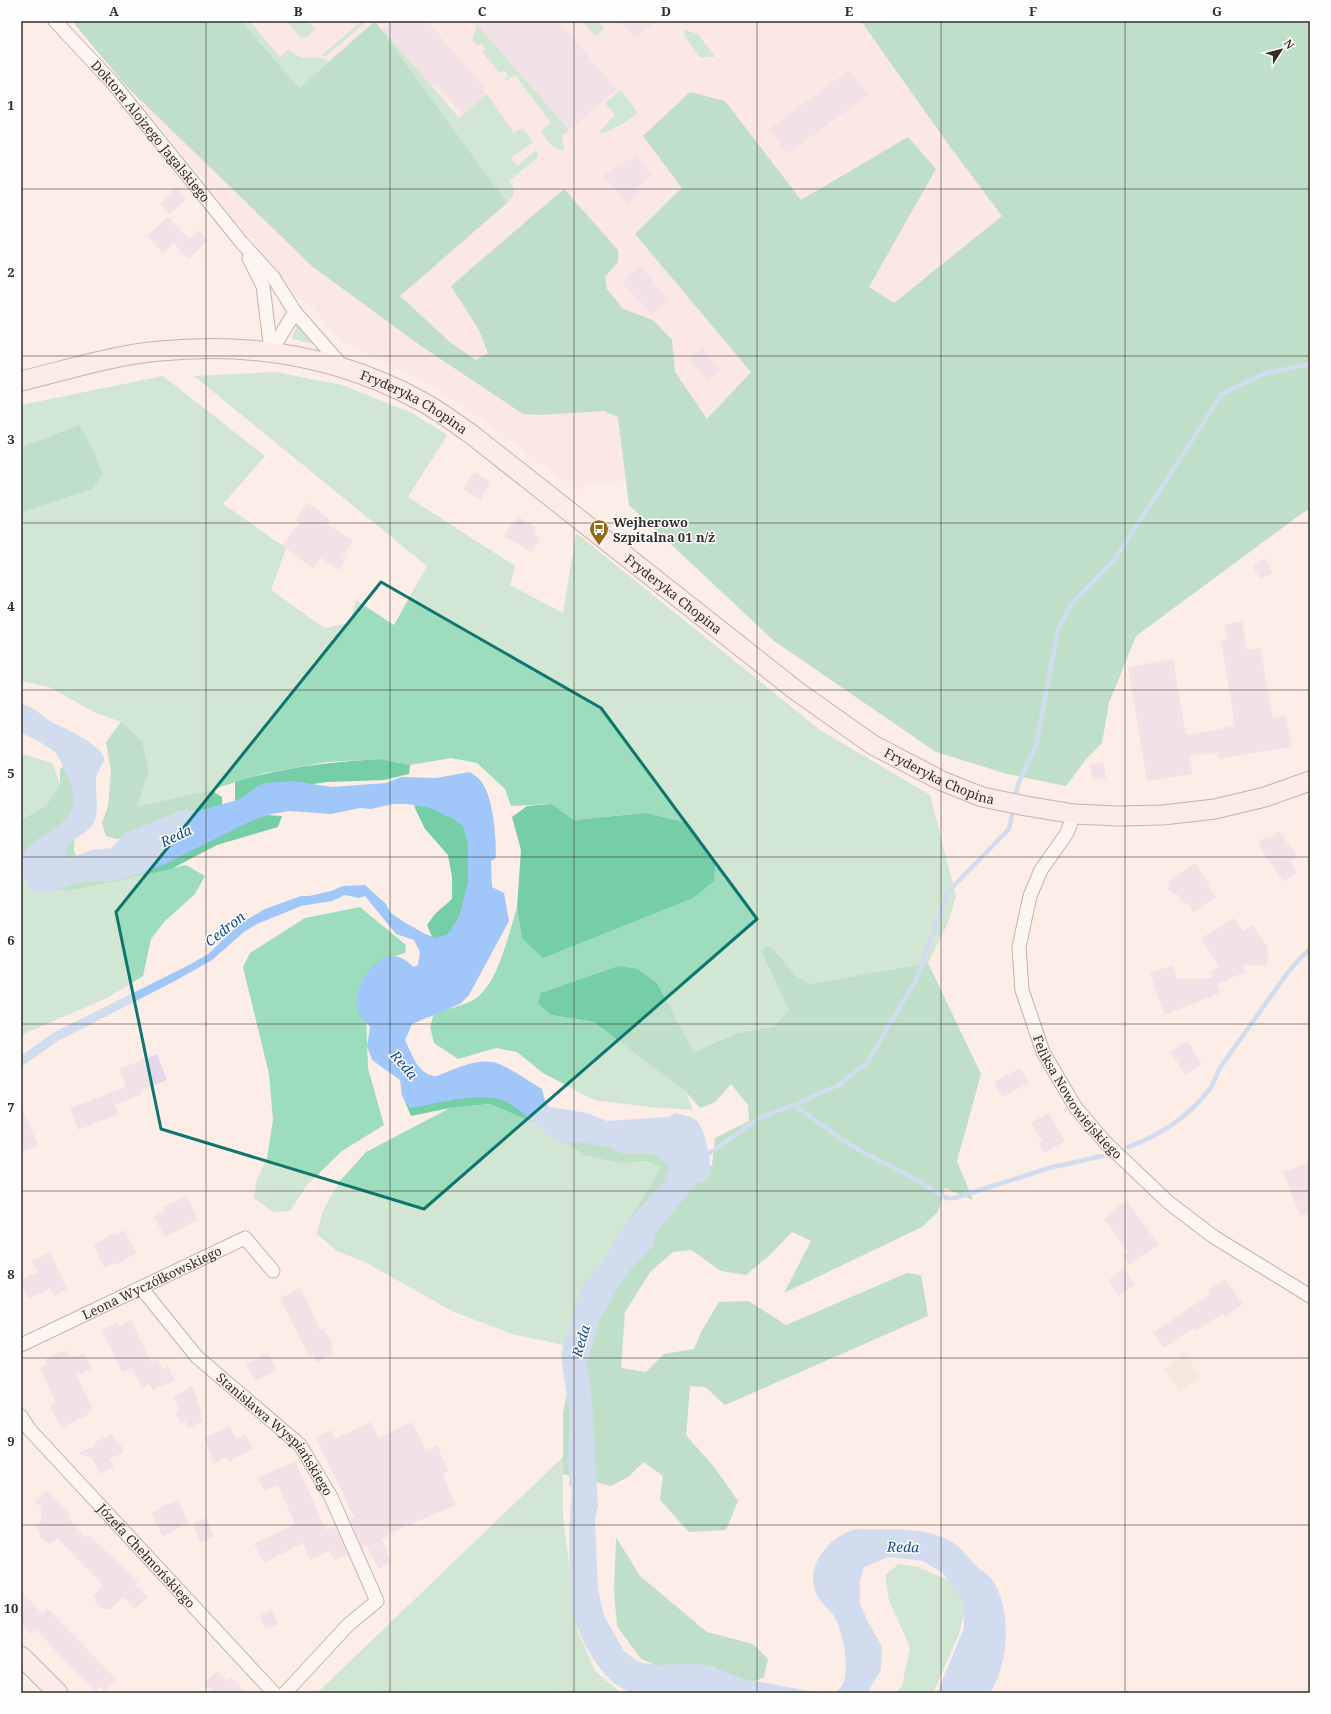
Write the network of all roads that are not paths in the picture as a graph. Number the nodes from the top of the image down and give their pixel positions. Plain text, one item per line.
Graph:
1 (55, 21) edge
2 (242, 243) junction
3 (295, 312) junction
4 (271, 351) junction
5 (342, 366) junction
6 (21, 381) edge
7 (1310, 781) edge
8 (1074, 814) junction
9 (273, 1271) dead end
10 (142, 1289) junction
11 (1310, 1296) edge
12 (21, 1345) edge
13 (21, 1416) edge
14 (21, 1656) edge
15 (58, 1693) edge
16 (274, 1693) edge
17 (285, 1693) edge

1 - 2 street, Doktora Alojzego Jagalskiego
2 - 3 street, Doktora Alojzego Jagalskiego
2 - 4 street, Doktora Alojzego Jagalskiego
3 - 4 street
3 - 5 street, Doktora Alojzego Jagalskiego
4 - 5 street, Fryderyka Chopina
4 - 6 street, Fryderyka Chopina
5 - 8 street, Fryderyka Chopina
7 - 8 street, Fryderyka Chopina
8 - 11 street, Feliksa Nowowiejskiego
9 - 10 street, Leona Wyczółkowskiego
10 - 12 street, Leona Wyczółkowskiego
10 - 17 street, Stanisława Wyspiańskiego
13 - 16 street, Józefa Chełmońskiego
14 - 15 street

